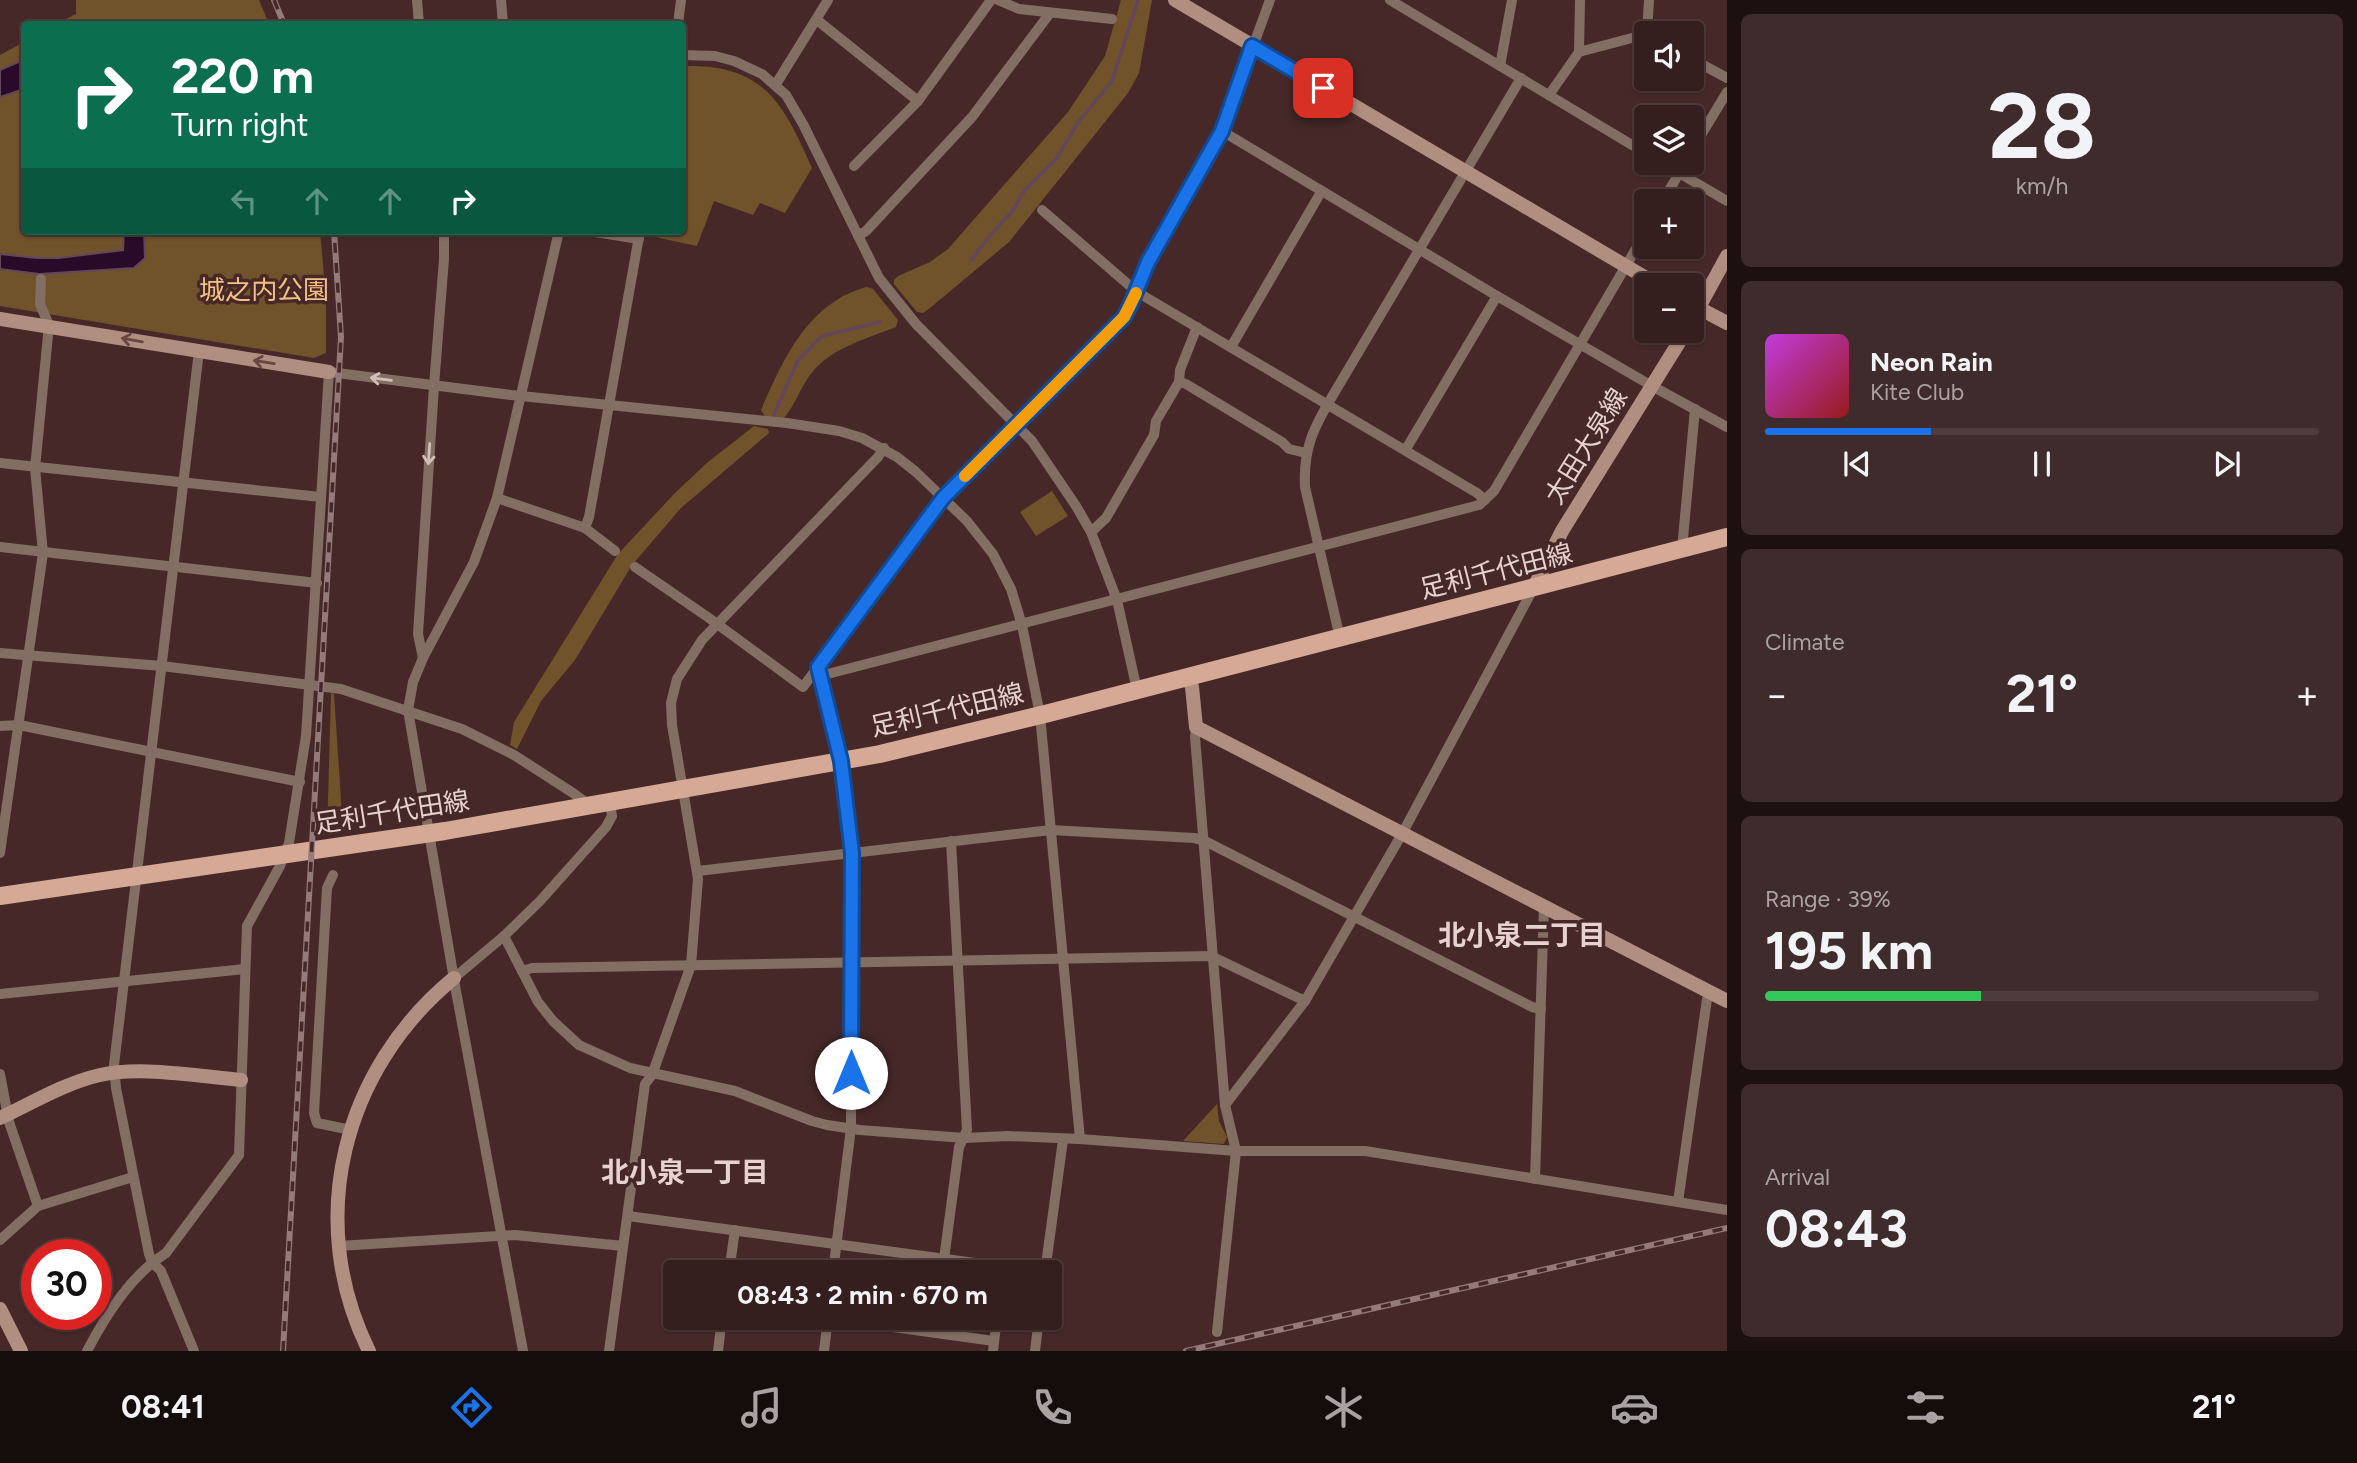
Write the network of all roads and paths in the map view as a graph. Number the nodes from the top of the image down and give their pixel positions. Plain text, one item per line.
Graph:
1 (416, 0) edge
2 (501, 0) edge
3 (681, 0) edge
4 (828, 0) edge
5 (991, 0) edge
6 (998, 0) edge
7 (1175, 0) edge
8 (1270, 0) edge
9 (1390, 0) edge
10 (1513, 0) edge
11 (1580, 0) edge
12 (1649, 0) edge
13 (1410, 5) edge
14 (1050, 13) junction
15 (1112, 19) dead end
16 (817, 20) junction
17 (419, 21) edge
18 (503, 21) edge
19 (678, 21) edge
20 (1648, 21) edge
21 (1634, 37) edge
22 (1252, 46) junction
23 (1579, 52) junction
24 (686, 55) edge
25 (1500, 66) junction
26 (1704, 66) edge
27 (1521, 78) junction
28 (1727, 78) edge
29 (776, 84) junction
30 (1727, 92) edge
31 (1549, 95) junction
32 (918, 101) junction
33 (1704, 130) edge
34 (1222, 131) junction
35 (1634, 145) edge
36 (854, 166) dead end
37 (1465, 172) junction
38 (1692, 175) edge
39 (1321, 192) junction
40 (1727, 201) edge
41 (1042, 210) dead end
42 (444, 235) edge
43 (558, 235) edge
44 (640, 235) edge
45 (858, 236) junction
46 (1420, 249) junction
47 (1634, 253) edge
48 (1727, 256) edge
49 (1626, 267) junction
50 (1637, 273) edge
51 (41, 279) dead end
52 (1136, 292) junction
53 (1497, 296) junction
54 (1704, 296) edge
55 (1704, 314) edge
56 (0, 319) edge
57 (1727, 323) edge
58 (49, 325) junction
59 (1197, 327) junction
60 (1579, 343) junction
61 (1679, 343) edge
62 (1231, 347) junction
63 (199, 352) junction
64 (328, 372) junction
65 (1179, 382) junction
66 (434, 386) junction
67 (1652, 386) junction
68 (522, 396) junction
69 (1328, 404) junction
70 (609, 405) junction
71 (1695, 409) junction
72 (1016, 425) junction
73 (1727, 427) edge
74 (884, 448) junction
75 (1406, 449) junction
76 (1306, 453) junction
77 (0, 463) edge
78 (35, 468) junction
79 (184, 481) junction
80 (321, 497) junction
81 (498, 498) junction
82 (943, 498) junction
83 (1485, 500) junction
84 (585, 528) junction
85 (1091, 532) junction
86 (1727, 537) edge
87 (0, 547) edge
88 (1320, 548) junction
89 (1682, 549) junction
90 (615, 551) dead end
91 (43, 553) junction
92 (174, 566) junction
93 (635, 567) dead end
94 (317, 583) junction
95 (1533, 589) junction
96 (1117, 600) junction
97 (716, 625) junction
98 (1022, 625) junction
99 (1340, 638) junction
100 (0, 653) edge
101 (28, 654) junction
102 (423, 658) junction
103 (162, 666) junction
104 (819, 671) junction
105 (1188, 677) junction
106 (310, 684) junction
107 (1137, 690) junction
108 (408, 710) junction
109 (1040, 715) junction
110 (19, 724) junction
111 (0, 726) edge
112 (1196, 727) junction
113 (153, 751) junction
114 (841, 761) junction
115 (300, 782) junction
116 (683, 789) junction
117 (4, 797) edge
118 (610, 803) junction
119 (586, 807) junction
120 (1051, 830) junction
121 (429, 833) junction
122 (1402, 834) junction
123 (1203, 840) junction
124 (951, 841) junction
125 (0, 853) edge
126 (852, 853) junction
127 (284, 855) junction
128 (698, 871) junction
129 (333, 874) dead end
130 (137, 875) junction
131 (0, 896) edge
132 (1544, 905) junction
133 (1355, 916) junction
134 (504, 936) junction
135 (1211, 956) junction
136 (1063, 958) junction
137 (959, 960) junction
138 (850, 963) junction
139 (691, 965) junction
140 (244, 969) junction
141 (522, 971) junction
142 (454, 978) junction
143 (124, 980) junction
144 (0, 994) edge
145 (1707, 999) dead end
146 (1305, 1000) junction
147 (1727, 1001) edge
148 (1541, 1009) junction
149 (114, 1073) junction
150 (0, 1074) edge
151 (652, 1074) junction
152 (240, 1080) junction
153 (1225, 1105) junction
154 (4, 1116) edge
155 (851, 1128) junction
156 (351, 1130) junction
157 (964, 1138) junction
158 (1063, 1139) junction
159 (1080, 1139) junction
160 (1236, 1151) junction
161 (133, 1177) junction
162 (1535, 1179) junction
163 (1678, 1202) junction
164 (38, 1206) junction
165 (1727, 1210) edge
166 (628, 1216) junction
167 (734, 1230) junction
168 (502, 1236) junction
169 (0, 1240) edge
170 (836, 1244) junction
171 (623, 1246) junction
172 (339, 1247) junction
173 (944, 1259) junction
174 (730, 1260) edge
175 (834, 1260) edge
176 (949, 1260) edge
177 (1046, 1260) edge
178 (152, 1262) junction
179 (0, 1309) edge
180 (721, 1330) edge
181 (827, 1330) edge
182 (899, 1330) edge
183 (1038, 1330) edge
184 (1217, 1332) dead end
185 (993, 1346) edge
186 (21, 1351) edge
187 (87, 1351) edge
188 (194, 1351) edge
189 (369, 1351) edge
190 (523, 1351) edge
191 (609, 1351) edge
192 (718, 1351) edge
193 (824, 1351) edge
194 (1035, 1351) edge

1 - 17 street
2 - 18 street
3 - 19 street
4 - 16 street
5 - 32 street
6 - 14 street
7 - 22 street
8 - 22 street
9 - 13 street
10 - 25 street
11 - 23 street
12 - 20 street
13 - 25 street
14 - 15 street
14 - 45 street
16 - 29 street
16 - 32 street
21 - 23 street
22 - 34 street
22 - 37 street
23 - 31 street
24 - 29 street
25 - 27 street
26 - 28 street
27 - 31 street
27 - 37 street
29 - 45 street
30 - 33 street
31 - 35 street
32 - 36 street
34 - 39 street
34 - 52 street
37 - 46 street
37 - 49 street
38 - 40 street
39 - 46 street
39 - 62 street
41 - 52 street
42 - 66 street
43 - 68 street
44 - 70 street
45 - 72 street
46 - 53 street
46 - 69 street
47 - 49 street
48 - 54 street
49 - 50 street
49 - 60 street
51 - 58 street
52 - 59 street
52 - 72 street
53 - 60 street
53 - 75 street
55 - 57 street
56 - 58 street
63 -> 58 street
58 - 78 street
59 - 62 street
59 - 65 street
60 - 67 street
60 - 83 street
61 - 67 street, 太田大泉線
62 - 69 street
64 -> 63 street
63 - 79 street
66 -> 64 street
64 - 80 street
65 - 76 street
65 - 85 street
66 - 68 street
66 -> 102 street
67 - 71 street
67 - 95 street, 太田大泉線
68 - 70 street
68 - 81 street
69 - 75 street
69 - 76 street
70 - 74 street
70 - 84 street
71 - 73 street
71 - 89 street
72 - 82 street
72 - 85 street
74 - 82 street
74 - 97 street
75 - 83 street
76 - 88 street
77 - 78 street
78 - 79 street
78 - 91 street
79 - 80 street
79 - 92 street
80 - 94 street
81 - 84 street
81 - 102 street
82 - 98 street
82 - 104 street
83 - 88 street
84 - 90 street
85 - 96 street
86 - 89 main road, 足利千代田線
87 - 91 street
88 - 96 street
88 - 99 street
89 - 95 main road, 足利千代田線
91 - 92 street
91 - 101 street
92 - 94 street
92 - 103 street
93 - 97 street
94 - 106 street
95 - 99 main road, 足利千代田線
95 - 122 street
96 - 98 street
96 - 107 street
97 - 104 street
97 - 116 street
98 - 104 street
98 - 109 street
99 - 105 main road, 足利千代田線
100 - 101 street
101 - 103 street
101 - 110 street
102 - 108 street
103 - 106 street
103 - 113 street
104 - 114 street
105 - 107 main road, 足利千代田線
105 - 112 street
106 - 108 street
106 - 115 street
107 - 109 main road, 足利千代田線
108 - 119 street
108 - 121 street
109 - 114 main road, 足利千代田線
109 - 120 street
110 - 111 street
110 - 113 street
110 - 117 street
112 - 122 street
112 - 123 street
113 - 115 street
113 - 130 street
114 - 116 main road, 足利千代田線
114 - 126 street
115 - 127 street
116 - 118 main road, 足利千代田線
116 - 128 street
117 - 125 street
118 - 119 main road, 足利千代田線
118 - 134 street
119 - 121 main road, 足利千代田線
120 - 123 street
120 - 124 street
120 - 136 street
121 - 127 main road, 足利千代田線
121 - 142 street
122 - 132 street
122 - 133 street
123 - 133 street
123 - 135 street
124 - 126 street
124 - 137 street
126 - 128 street
126 - 138 street
127 - 130 main road, 足利千代田線
127 - 140 street
128 - 139 street
129 - 156 street
130 - 131 main road, 足利千代田線
130 - 143 street
132 - 147 street
132 - 148 street
133 - 146 street
133 - 148 street
134 - 141 street
134 - 142 street
135 - 136 street
135 - 146 street
135 - 153 street
136 - 137 street
136 - 159 street
137 - 138 street
137 - 157 street
138 - 139 street
138 - 155 street
139 - 141 street
139 - 151 street
140 - 143 street
140 - 152 street
141 - 151 street
142 - 156 street
142 - 168 street
143 - 144 street
143 - 149 street
145 - 163 street
146 - 153 street
148 - 162 street
149 - 152 street
149 - 154 street
149 - 161 street
150 - 154 street
151 - 155 street
151 - 166 street
152 - 178 street
153 - 160 street
154 - 164 street
155 - 157 street
155 - 170 street
156 - 172 street
157 - 158 street
157 - 173 street
158 - 159 street
158 - 177 street
159 - 160 street
160 - 162 street
160 - 184 street
161 - 164 street
161 - 178 street
162 - 163 street
163 - 165 street
164 - 169 street
166 - 167 street
166 - 171 street
167 - 170 street
167 - 174 street
168 - 171 street
168 - 172 street
168 - 190 street
170 - 173 street
170 - 175 street
171 - 191 street
172 - 189 street
173 - 176 street
178 - 187 street
178 - 188 street
179 - 186 street
180 - 192 street
181 - 193 street
182 - 185 street
183 - 194 street

